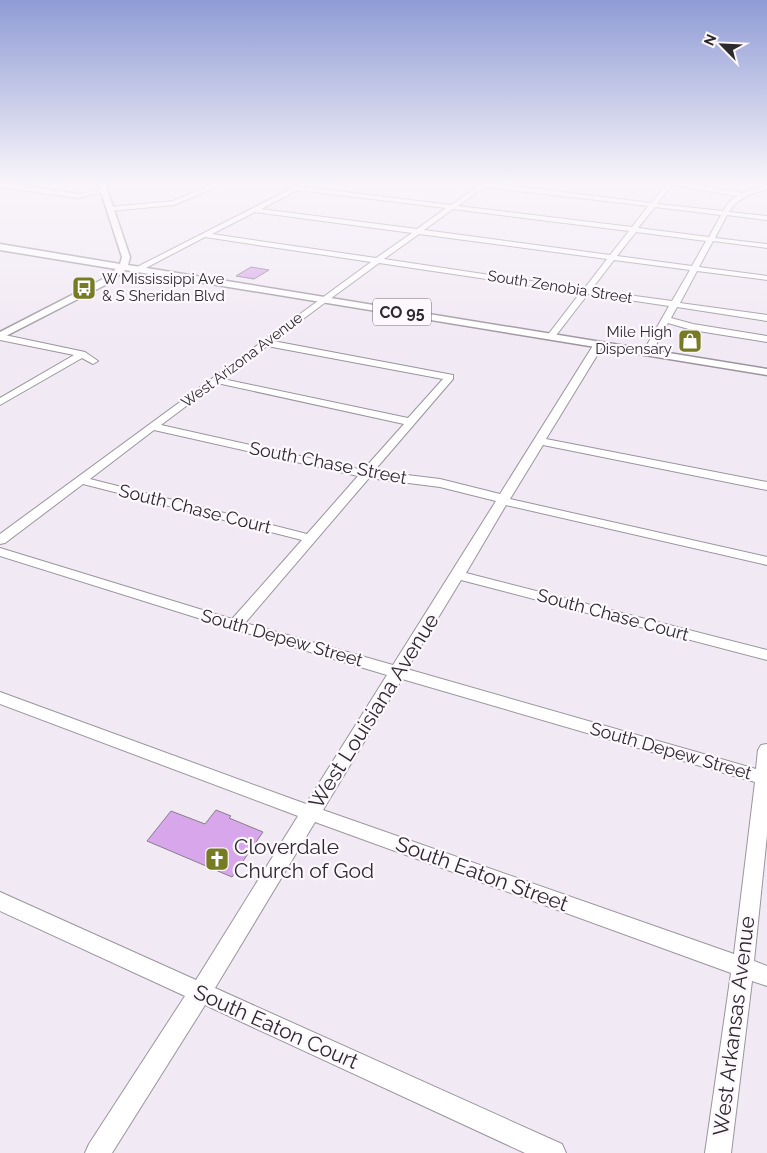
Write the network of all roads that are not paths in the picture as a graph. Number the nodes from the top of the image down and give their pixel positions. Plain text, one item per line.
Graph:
1 (120, 237) edge
2 (200, 237) edge
3 (217, 237) edge
4 (411, 237) edge
5 (455, 237) edge
6 (629, 237) edge
7 (695, 237) edge
8 (711, 239) junction
9 (122, 243) junction
10 (767, 246) edge
11 (0, 247) edge
12 (611, 257) junction
13 (76, 260) junction
14 (379, 260) junction
15 (123, 267) junction
16 (694, 268) junction
17 (137, 269) junction
18 (161, 273) junction
19 (767, 278) edge
20 (106, 281) junction
21 (587, 290) junction
22 (324, 299) junction
23 (676, 304) junction
24 (767, 318) edge
25 (667, 320) junction
26 (551, 336) junction
27 (0, 337) edge
28 (767, 339) edge
29 (266, 342) junction
30 (599, 344) junction
31 (648, 352) junction
32 (82, 354) junction
33 (93, 361) dead end
34 (767, 372) edge
35 (216, 380) junction
36 (0, 402) edge
37 (410, 422) junction
38 (153, 427) junction
39 (539, 440) junction
40 (367, 474) junction
41 (81, 480) junction
42 (767, 486) edge
43 (503, 500) junction
44 (309, 538) junction
45 (0, 540) edge
46 (0, 552) edge
47 (767, 561) edge
48 (459, 575) junction
49 (234, 625) junction
50 (767, 655) edge
51 (398, 672) junction
52 (0, 698) edge
53 (767, 750) edge
54 (765, 778) edge
55 (310, 813) junction
56 (0, 901) edge
57 (743, 967) junction
58 (767, 976) edge
59 (200, 993) junction
60 (98, 1153) edge
61 (553, 1153) edge
62 (718, 1153) edge

1 - 9 main road
2 - 17 street
3 - 14 street, South Zenobia Street
4 - 14 street, West Arizona Avenue
5 - 12 street
6 - 12 street
7 - 8 street
8 - 10 street
8 - 16 street
9 - 13 main road
9 - 15 main road
11 - 13 main road, CO 95
12 - 16 street
12 - 21 street
13 - 15 main road, CO 95
14 - 21 street, South Zenobia Street
14 - 22 street, West Arizona Avenue
15 - 17 main road, CO 95
15 - 20 main road
16 - 19 street
16 - 23 street
17 - 18 main road, CO 95
18 - 20 main road
18 - 22 main road, CO 95
20 - 27 main road
21 - 23 street, South Zenobia Street
21 - 26 street
22 - 26 main road, CO 95
22 - 29 street, West Arizona Avenue
23 - 24 street, South Zenobia Street
23 - 25 street
25 - 28 street
25 - 31 street
26 - 30 main road, CO 95
27 - 32 street
29 - 35 street, West Arizona Avenue
29 - 37 street
30 - 31 main road, CO 95
30 - 39 street, West Louisiana Avenue
31 - 34 main road, CO 95
32 - 33 street
32 - 36 street
35 - 37 street
35 - 38 street, West Arizona Avenue
37 - 40 street
38 - 40 street, South Chase Street
38 - 41 street, West Arizona Avenue
39 - 42 street
39 - 43 street, West Louisiana Avenue
40 - 43 street, South Chase Street
40 - 44 street
41 - 44 street, South Chase Court
41 - 45 street, West Arizona Avenue
43 - 47 street, South Chase Street
43 - 48 street, West Louisiana Avenue
44 - 49 street
46 - 49 street, South Depew Street
48 - 50 street, South Chase Court
48 - 51 street, West Louisiana Avenue
49 - 51 street, South Depew Street
51 - 54 street, South Depew Street
51 - 55 street, West Louisiana Avenue
52 - 55 street, South Eaton Street
53 - 54 street, West Arkansas Avenue
54 - 57 street, West Arkansas Avenue
55 - 57 street, South Eaton Street
55 - 59 street, West Louisiana Avenue
56 - 59 street, South Eaton Court
57 - 58 street, South Eaton Street
57 - 62 street, West Arkansas Avenue
59 - 60 street, West Louisiana Avenue
59 - 61 street, South Eaton Court

